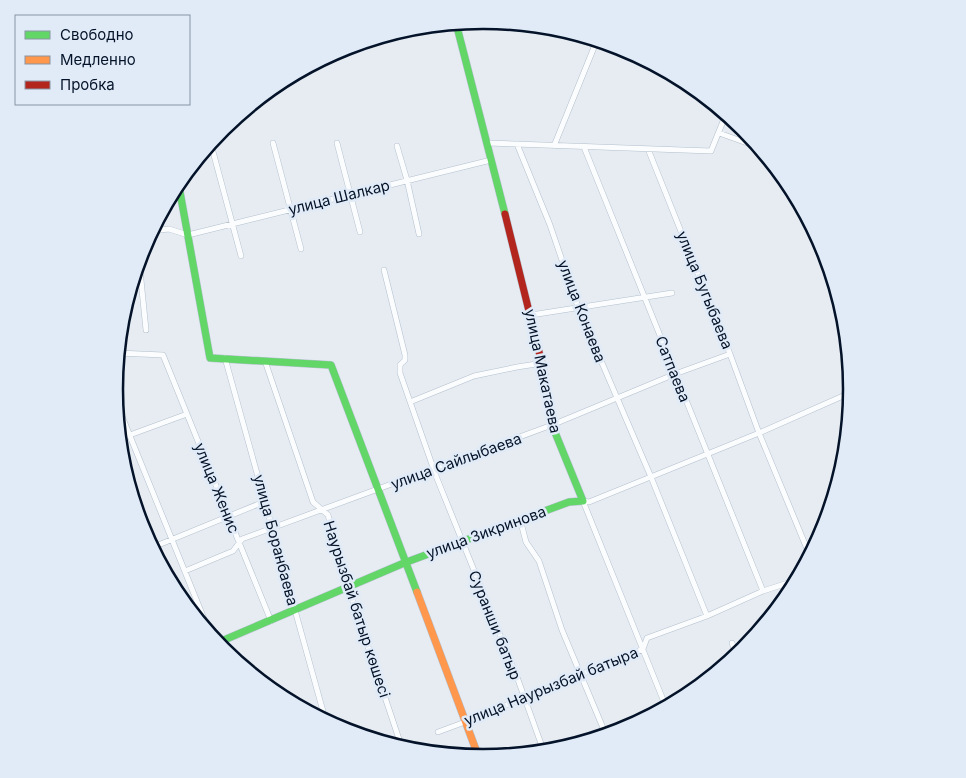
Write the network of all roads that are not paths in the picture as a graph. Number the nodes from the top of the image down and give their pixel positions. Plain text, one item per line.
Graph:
1 (458, 30) edge
2 (594, 47) edge
3 (724, 120) edge
4 (719, 132) junction
5 (746, 142) edge
6 (273, 143) dead end
7 (337, 143) dead end
8 (487, 143) junction
9 (517, 144) junction
10 (397, 146) dead end
11 (554, 146) junction
12 (584, 147) junction
13 (648, 149) junction
14 (213, 150) edge
15 (492, 160) junction
16 (407, 180) junction
17 (180, 193) edge
18 (350, 194) junction
19 (291, 209) junction
20 (233, 223) junction
21 (160, 230) edge
22 (360, 232) dead end
23 (419, 234) dead end
24 (188, 235) junction
25 (301, 249) dead end
26 (241, 256) dead end
27 (384, 270) dead end
28 (140, 279) edge
29 (672, 294) dead end
30 (643, 297) junction
31 (578, 307) junction
32 (531, 315) junction
33 (146, 330) dead end
34 (125, 353) edge
35 (730, 354) junction
36 (225, 358) junction
37 (265, 360) junction
38 (543, 363) junction
39 (675, 374) junction
40 (843, 396) edge
41 (616, 399) junction
42 (410, 402) junction
43 (187, 414) junction
44 (125, 422) edge
45 (552, 425) junction
46 (759, 432) junction
47 (130, 434) junction
48 (126, 436) edge
49 (708, 453) junction
50 (433, 468) junction
51 (650, 477) junction
52 (377, 490) junction
53 (266, 501) junction
54 (583, 501) junction
55 (322, 510) junction
56 (229, 517) junction
57 (520, 519) junction
58 (273, 527) junction
59 (172, 540) junction
60 (462, 541) junction
61 (239, 542) junction
62 (159, 545) edge
63 (806, 547) edge
64 (404, 563) junction
65 (185, 572) junction
66 (786, 583) edge
67 (348, 587) junction
68 (763, 591) junction
69 (295, 610) junction
70 (202, 615) edge
71 (707, 616) junction
72 (272, 621) junction
73 (224, 640) edge
74 (732, 643) dead end
75 (734, 648) edge
76 (643, 649) junction
77 (581, 675) junction
78 (524, 697) junction
79 (663, 701) edge
80 (323, 712) edge
81 (465, 722) junction
82 (603, 729) edge
83 (438, 732) dead end
84 (399, 739) edge
85 (541, 744) edge
86 (475, 749) edge

1 - 8 street, улица Макатаева
2 - 11 street
3 - 4 street
4 - 5 street
4 - 13 street
6 - 19 street
7 - 18 street
8 - 9 street
8 - 15 street, улица Макатаева
9 - 11 street
9 - 31 street, улица Конаева
10 - 16 street
11 - 12 street
12 - 13 street
12 - 30 street, Сатпаева
13 - 35 street, улица Бугыбаева
14 - 20 street
15 - 16 street, улица Шалкар
15 - 32 street, улица Макатаева
16 - 18 street, улица Шалкар
16 - 23 street
17 - 24 street
18 - 19 street, улица Шалкар
18 - 22 street
19 - 20 street, улица Шалкар
19 - 25 street
20 - 24 street, улица Шалкар
20 - 26 street
21 - 24 street
24 - 36 street
27 - 42 street, Суранши батыр
28 - 33 street
29 - 30 street
30 - 31 street
30 - 39 street, Сатпаева
31 - 32 street
31 - 41 street, улица Конаева
32 - 38 street, улица Макатаева
34 - 43 street, улица Женис
35 - 39 street, улица Сайлыбаева
35 - 46 street, улица Бугыбаева
36 - 37 street
36 - 53 street, улица Боранбаева
37 - 52 street
37 - 55 street, Наурызбай батыр көшесі
38 - 42 street
38 - 45 street, улица Макатаева
39 - 41 street, улица Сайлыбаева
39 - 49 street, Сатпаева
40 - 46 street, улица Зикринова
41 - 45 street, улица Сайлыбаева
41 - 51 street, улица Конаева
42 - 50 street, Суранши батыр
43 - 47 street
43 - 56 street, улица Женис
44 - 47 street
45 - 50 street, улица Сайлыбаева
45 - 54 street, улица Макатаева
46 - 49 street, улица Зикринова
46 - 63 street, улица Бугыбаева
47 - 48 street
47 - 59 street
49 - 51 street, улица Зикринова
49 - 68 street, Сатпаева
50 - 52 street, улица Сайлыбаева
50 - 60 street, Суранши батыр
51 - 54 street, улица Зикринова
51 - 71 street, улица Конаева
52 - 55 street, улица Сайлыбаева
52 - 64 street
53 - 56 street
53 - 58 street, улица Боранбаева
54 - 57 street, улица Зикринова
54 - 76 street, улица Макатаева
55 - 58 street, улица Сайлыбаева
55 - 67 street, Наурызбай батыр көшесі
56 - 59 street
56 - 61 street, улица Женис
57 - 60 street, улица Зикринова
57 - 77 street
58 - 61 street, улица Сайлыбаева
58 - 69 street, улица Боранбаева
59 - 62 street
59 - 65 street
60 - 64 street, улица Зикринова
60 - 78 street, Суранши батыр
61 - 65 street, улица Сайлыбаева
61 - 72 street, улица Женис
64 - 67 street, улица Зикринова
64 - 81 street
65 - 70 street
66 - 68 street, улица Наурызбай батыра
67 - 69 street, улица Зикринова
67 - 84 street, Наурызбай батыр көшесі
68 - 71 street, улица Наурызбай батыра
69 - 72 street, улица Зикринова
69 - 80 street, улица Боранбаева
71 - 76 street, улица Наурызбай батыра
72 - 73 street, улица Зикринова
74 - 75 street
76 - 77 street, улица Наурызбай батыра
76 - 79 street, улица Макатаева
77 - 78 street, улица Наурызбай батыра
77 - 82 street
78 - 81 street, улица Наурызбай батыра
78 - 85 street, Суранши батыр
81 - 83 street, улица Наурызбай батыра
81 - 86 street

